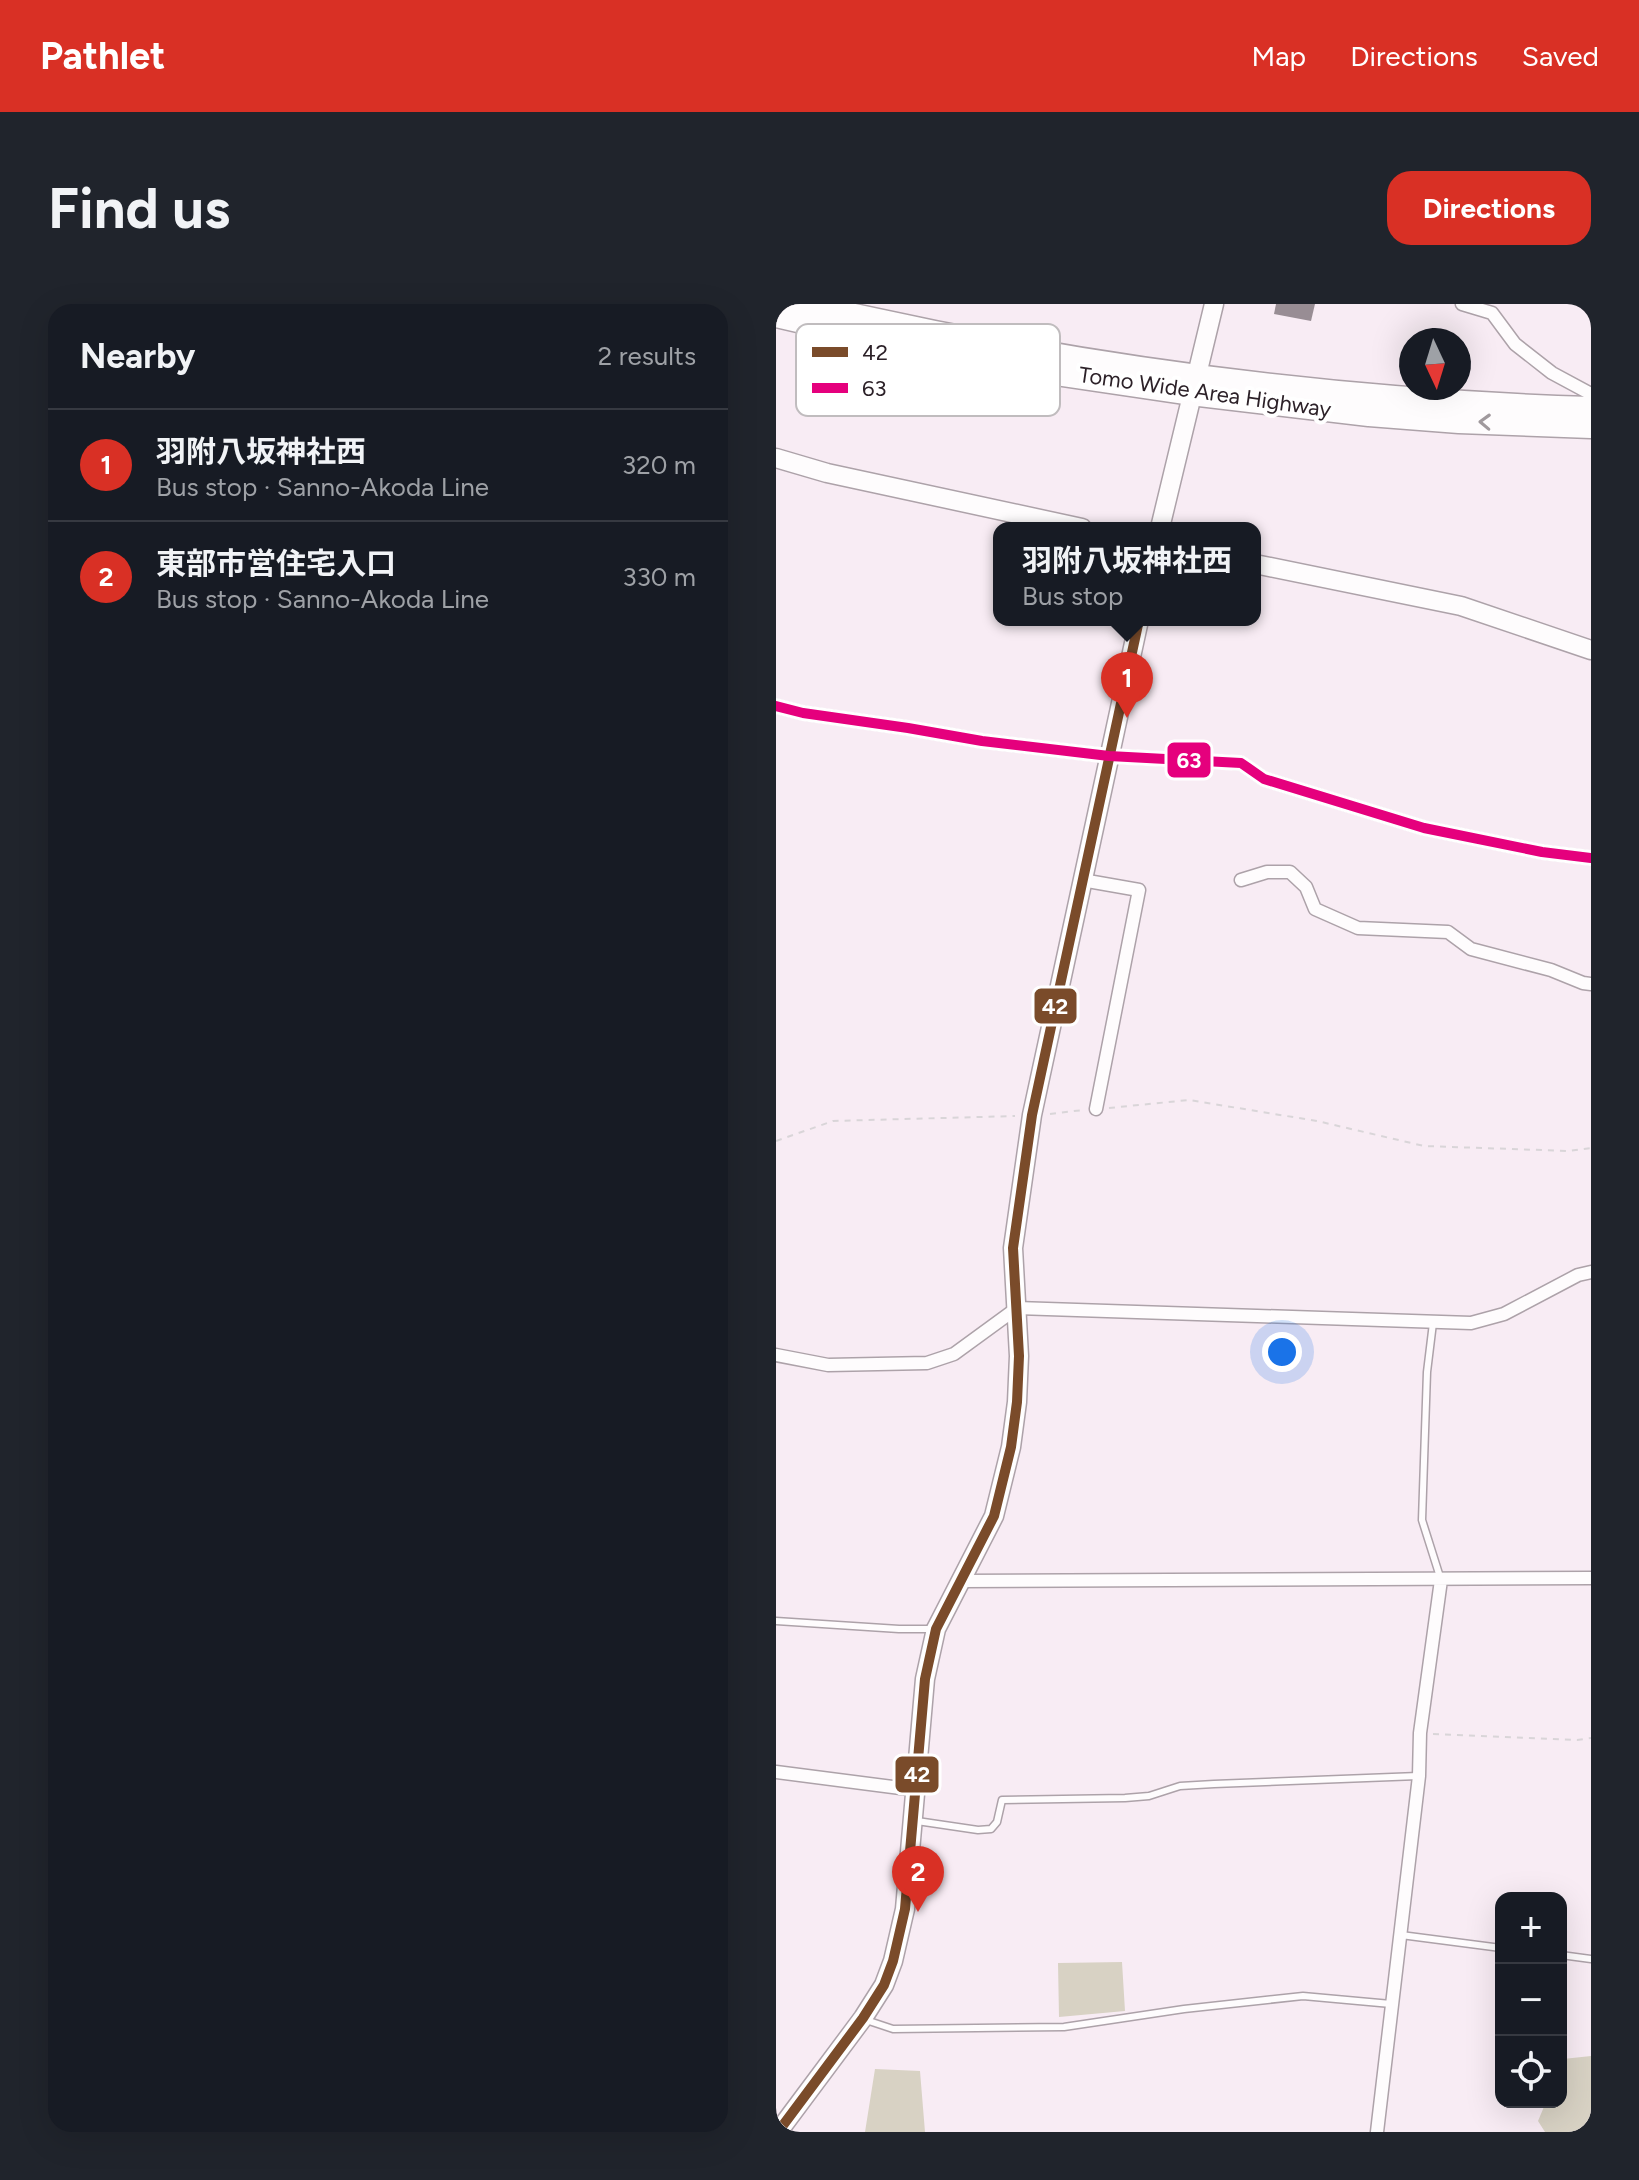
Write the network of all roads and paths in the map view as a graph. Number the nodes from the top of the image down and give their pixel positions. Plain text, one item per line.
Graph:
1 (802, 304) edge
2 (1214, 304) edge
3 (1462, 304) edge
4 (776, 315) edge
5 (815, 324) edge
6 (892, 324) edge
7 (1060, 359) edge
8 (1060, 370) edge
9 (1194, 384) junction
10 (1591, 394) edge
11 (1591, 409) edge
12 (1591, 426) edge
13 (776, 458) edge
14 (1054, 522) edge
15 (1161, 522) edge
16 (1261, 565) edge
17 (1138, 626) edge
18 (1591, 650) edge
19 (776, 706) edge
20 (1109, 756) junction
21 (1591, 858) edge
22 (1082, 880) junction
23 (1241, 880) dead end
24 (1591, 984) edge
25 (1096, 1109) junction
26 (1032, 1115) junction
27 (776, 1141) edge
28 (1591, 1148) edge
29 (1591, 1272) edge
30 (1017, 1308) junction
31 (1434, 1321) junction
32 (776, 1355) edge
33 (1591, 1578) edge
34 (1441, 1580) junction
35 (962, 1581) junction
36 (776, 1621) edge
37 (936, 1629) junction
38 (1420, 1733) junction
39 (1591, 1738) edge
40 (776, 1772) edge
41 (1419, 1776) junction
42 (916, 1790) junction
43 (913, 1821) junction
44 (1401, 1935) junction
45 (1495, 1947) edge
46 (1567, 1956) edge
47 (1591, 1959) edge
48 (1393, 2004) junction
49 (863, 2018) junction
50 (780, 2130) edge
51 (1377, 2132) edge

1 - 6 highway, Tomo Wide Area Highway
2 - 9 main road
3 - 10 street
4 - 5 highway, Tomo Wide Area Highway
7 - 9 highway, Tomo Wide Area Highway
8 - 9 highway, Tomo Wide Area Highway
9 - 11 highway, Tomo Wide Area Highway
12 -> 9 highway, Tomo Wide Area Highway
9 - 15 main road
13 - 14 main road
16 - 18 main road
17 - 20 main road
19 - 20 street
20 - 21 street
20 - 22 main road
22 - 25 street
22 - 26 main road
23 - 24 street
25 - 26 path
25 - 28 path
26 - 27 path
26 - 30 main road
29 - 31 street
30 - 31 street
30 - 32 street
30 - 35 main road
31 - 34 lane
33 - 34 street
34 - 35 street
34 - 38 street
35 - 37 main road
36 - 37 lane
37 - 42 main road
38 - 39 path
38 - 41 street
40 - 42 street
41 - 43 lane
41 - 44 street
42 - 43 main road
43 - 49 main road
44 - 45 lane
44 - 48 street
46 - 47 lane
48 - 49 lane
48 - 51 street
49 - 50 main road

